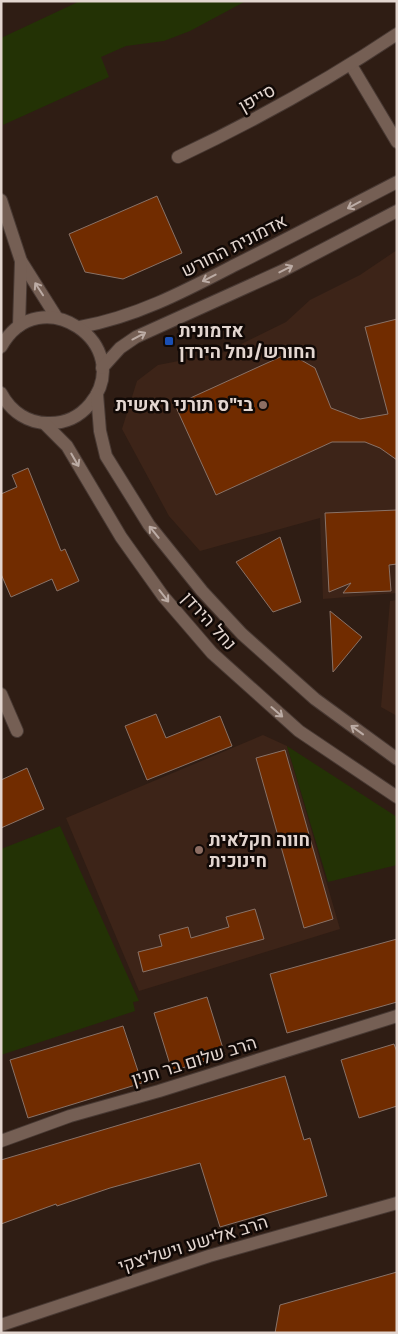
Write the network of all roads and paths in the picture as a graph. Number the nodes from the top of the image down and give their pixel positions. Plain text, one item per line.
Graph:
1 (397, 34) edge
2 (351, 65) junction
3 (397, 142) edge
4 (178, 157) dead end
5 (397, 182) edge
6 (1, 200) edge
7 (396, 212) edge
8 (21, 261) junction
9 (57, 318) junction
10 (19, 326) junction
11 (80, 327) junction
12 (1, 347) edge
13 (102, 368) junction
14 (1, 393) edge
15 (97, 394) junction
16 (44, 423) junction
17 (1, 694) edge
18 (17, 731) dead end
19 (397, 759) edge
20 (397, 798) edge
21 (397, 1016) edge
22 (1, 1141) edge
23 (397, 1203) edge
24 (1, 1325) edge

1 - 2 main road, סייפן
2 - 3 main road
2 - 4 main road, סייפן
5 -> 11 main road, אדמונית החורש
6 - 8 main road
13 -> 7 main road
9 -> 8 main road
8 - 10 main road
9 - 10 main road
9 - 11 main road
10 - 12 main road
11 - 13 main road
13 - 15 main road
14 - 16 main road
15 - 16 main road
19 -> 15 main road, נחל הירדן
16 -> 20 main road, נחל הירדן
17 - 18 main road
21 - 22 main road, הרב שלום בר חנין
23 - 24 main road, הרב אלישע וישליצקי

